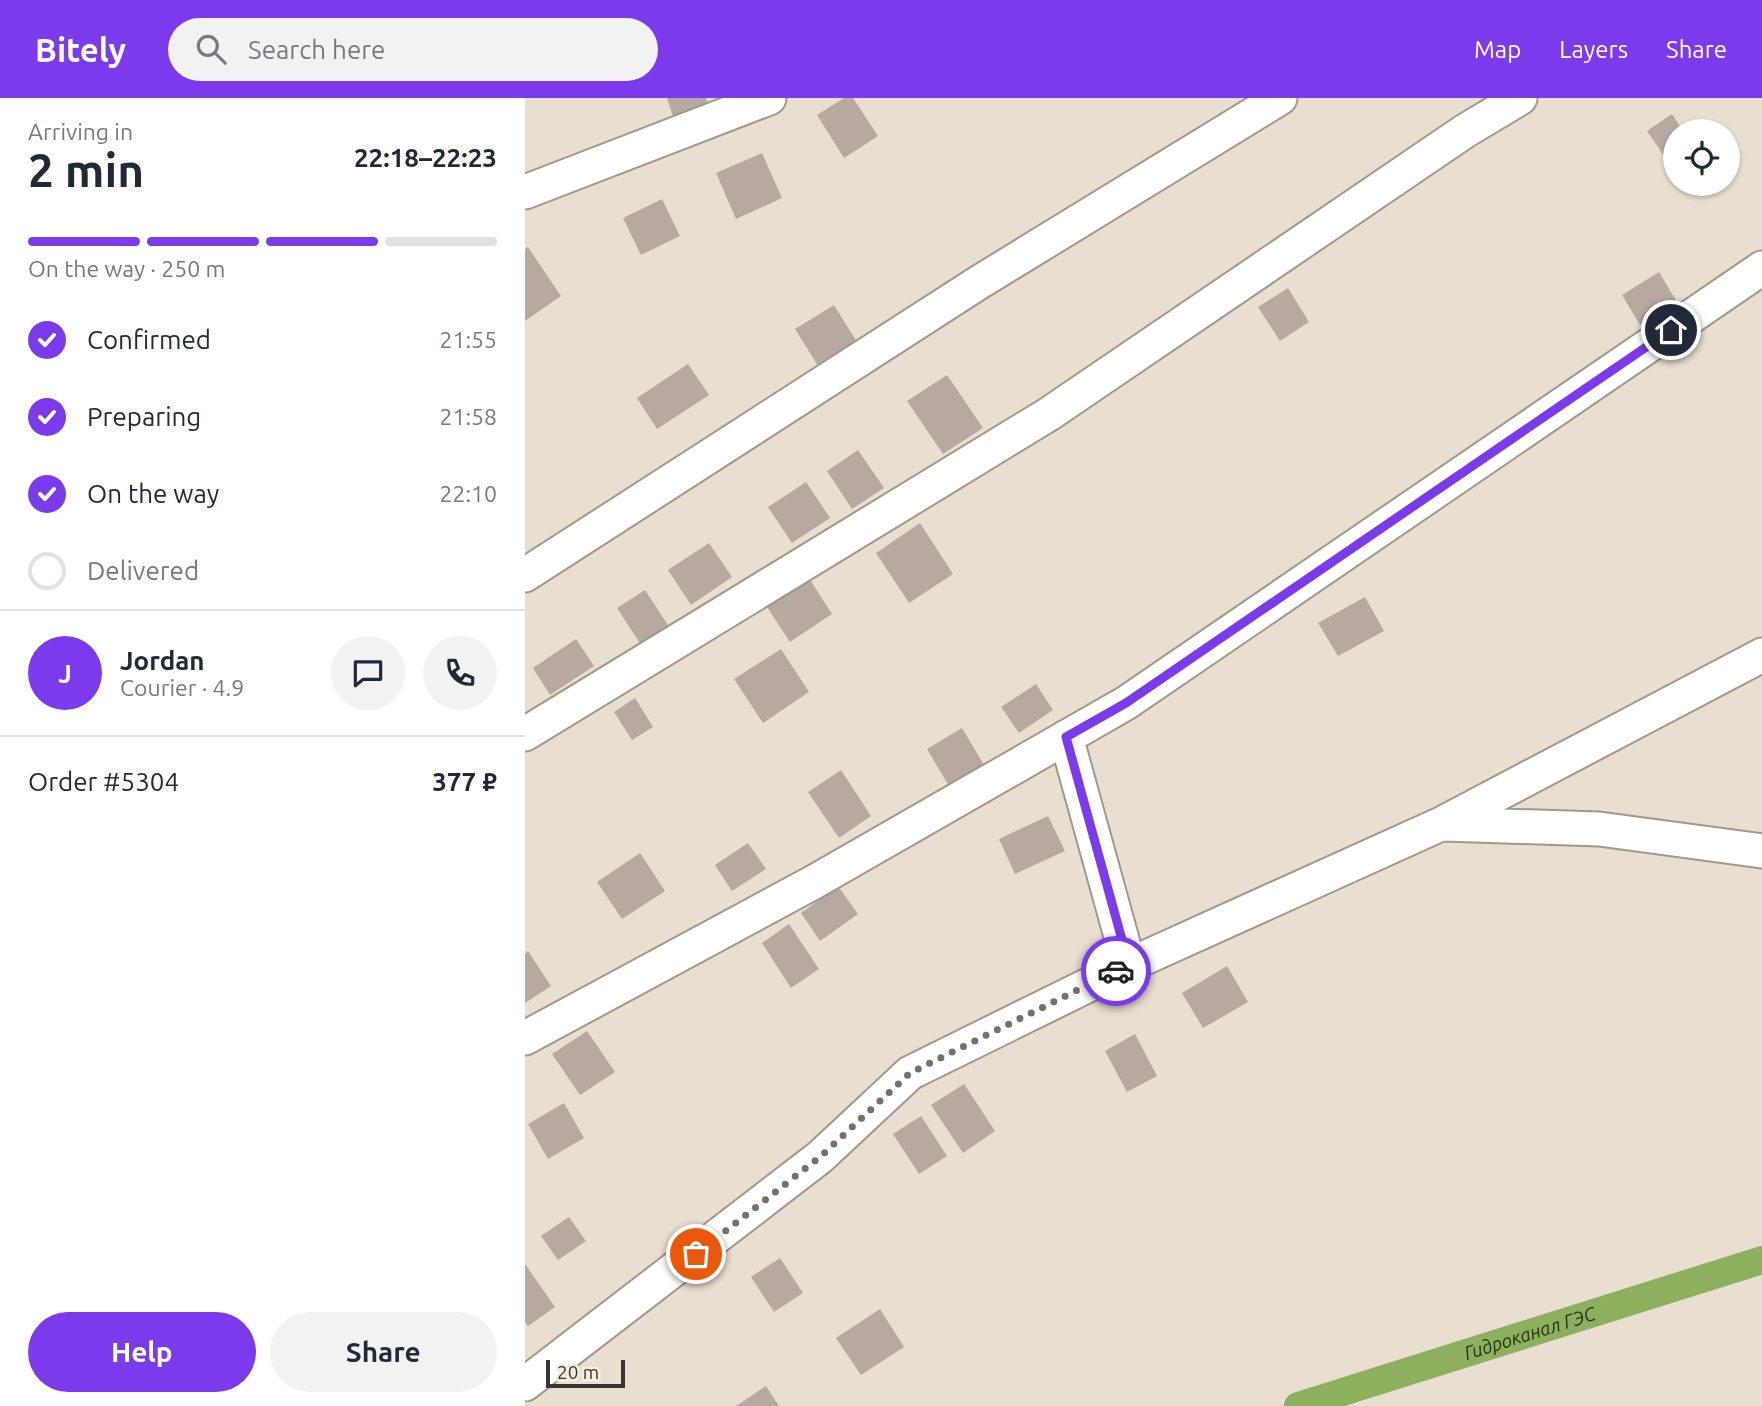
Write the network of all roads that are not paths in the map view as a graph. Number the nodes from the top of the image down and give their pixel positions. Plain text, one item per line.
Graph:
1 (769, 98) edge
2 (1280, 98) edge
3 (1520, 98) edge
4 (525, 192) edge
5 (1762, 268) edge
6 (525, 575) edge
7 (1762, 655) edge
8 (525, 734) edge
9 (1066, 737) junction
10 (1441, 824) junction
11 (1762, 851) edge
12 (1129, 965) junction
13 (525, 1038) edge
14 (525, 1384) edge

1 - 4 street
2 - 6 street
3 - 8 street
5 - 9 street
7 - 10 street
9 - 12 street
9 - 13 street
10 - 11 street
10 - 12 street
12 - 14 street

